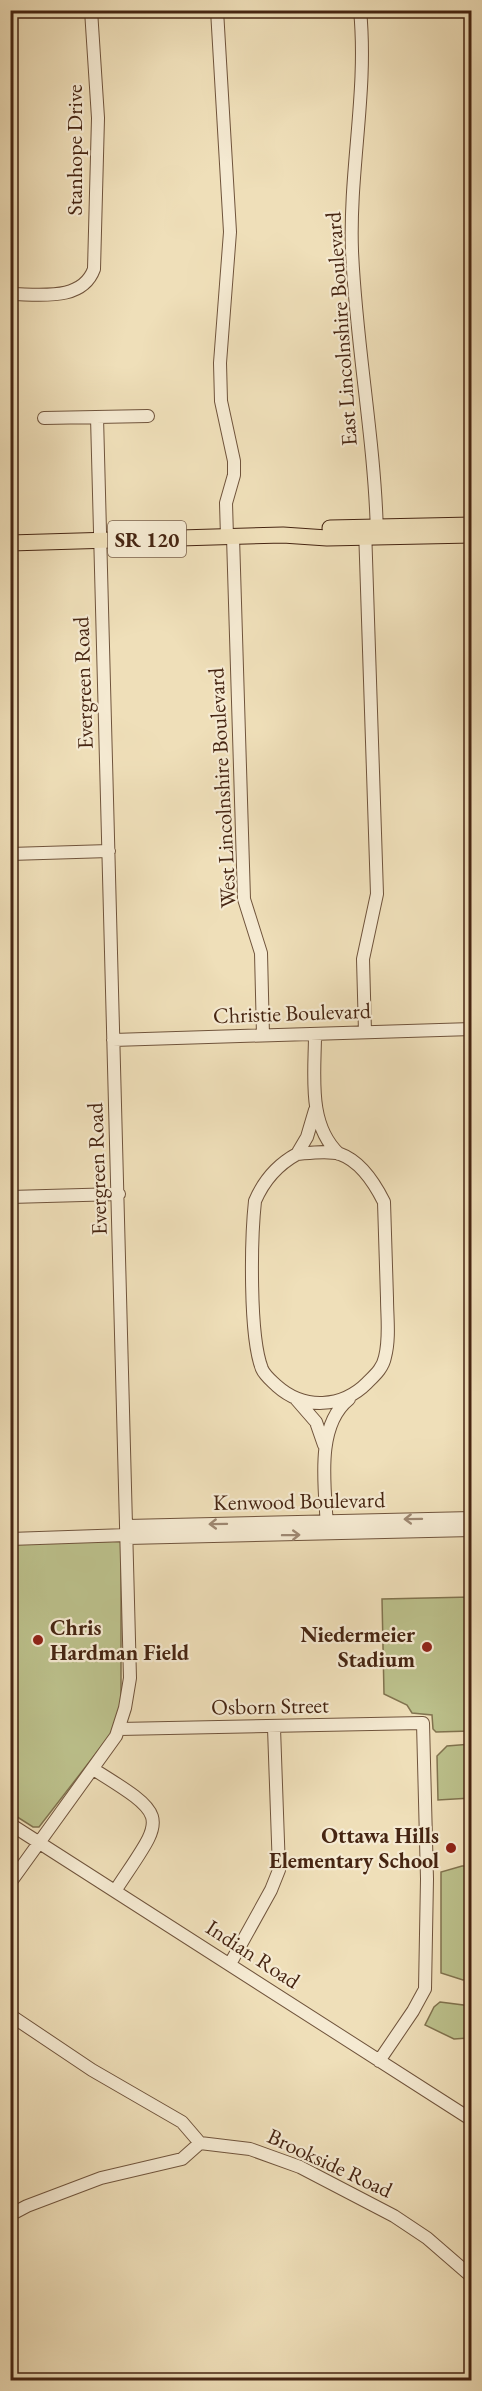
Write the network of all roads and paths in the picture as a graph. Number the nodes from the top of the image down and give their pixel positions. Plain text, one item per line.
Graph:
1 (91, 10) edge
2 (217, 10) edge
3 (360, 10) edge
4 (10, 294) edge
5 (148, 416) dead end
6 (97, 417) junction
7 (44, 418) dead end
8 (470, 526) edge
9 (371, 532) junction
10 (230, 537) junction
11 (100, 540) junction
12 (10, 543) edge
13 (109, 851) junction
14 (10, 854) edge
15 (471, 1029) edge
16 (365, 1032) junction
17 (315, 1034) junction
18 (263, 1035) junction
19 (113, 1040) junction
20 (316, 1106) junction
21 (297, 1154) junction
22 (339, 1154) junction
23 (119, 1194) junction
24 (10, 1197) edge
25 (351, 1397) junction
26 (296, 1399) junction
27 (325, 1449) junction
28 (471, 1518) edge
29 (327, 1528) junction
30 (471, 1530) edge
31 (127, 1533) junction
32 (10, 1539) edge
33 (273, 1728) junction
34 (119, 1729) junction
35 (93, 1768) junction
36 (10, 1824) edge
37 (38, 1842) junction
38 (10, 1882) edge
39 (115, 1891) junction
40 (230, 1964) junction
41 (10, 2015) edge
42 (379, 2061) junction
43 (471, 2120) edge
44 (200, 2143) junction
45 (10, 2215) edge
46 (471, 2277) edge

1 - 4 street, Stanhope Drive
2 - 10 street, West Lincolnshire Boulevard
3 - 9 street, East Lincolnshire Boulevard
5 - 6 street
6 - 7 street
6 - 11 street, Evergreen Road
8 - 9 main road, SR 120
9 - 10 main road, SR 120
9 - 16 street, East Lincolnshire Boulevard
10 - 11 main road, SR 120
10 - 18 street, West Lincolnshire Boulevard
11 - 12 main road, SR 120
11 - 13 street, Evergreen Road
13 - 14 street
13 - 19 street, Evergreen Road
15 - 16 street, Christie Boulevard
16 - 17 street, Christie Boulevard
17 - 18 street, Christie Boulevard
17 - 20 street
18 - 19 street, Christie Boulevard
19 - 23 street, Evergreen Road
20 - 21 street
20 - 22 street
21 - 22 street
21 - 26 street
22 - 25 street
23 - 24 street
23 - 31 street, Evergreen Road
25 - 26 street
25 - 27 street
26 - 27 street
27 - 29 street
28 -> 29 street, Kenwood Boulevard
29 - 30 street, Kenwood Boulevard
29 - 31 street, Kenwood Boulevard
31 - 32 street, Kenwood Boulevard
31 - 34 street, Evergreen Road
33 - 34 street, Osborn Street
33 - 40 street
33 - 42 street, Osborn Street
34 - 35 street, Evergreen Road
35 - 37 street, Evergreen Road
35 - 39 street
36 - 37 street, Indian Road
37 - 38 street, Evergreen Road
37 - 39 street, Indian Road
39 - 40 street, Indian Road
40 - 42 street, Indian Road
41 - 44 street
42 - 43 street, Indian Road
44 - 45 street
44 - 46 street, Brookside Road

